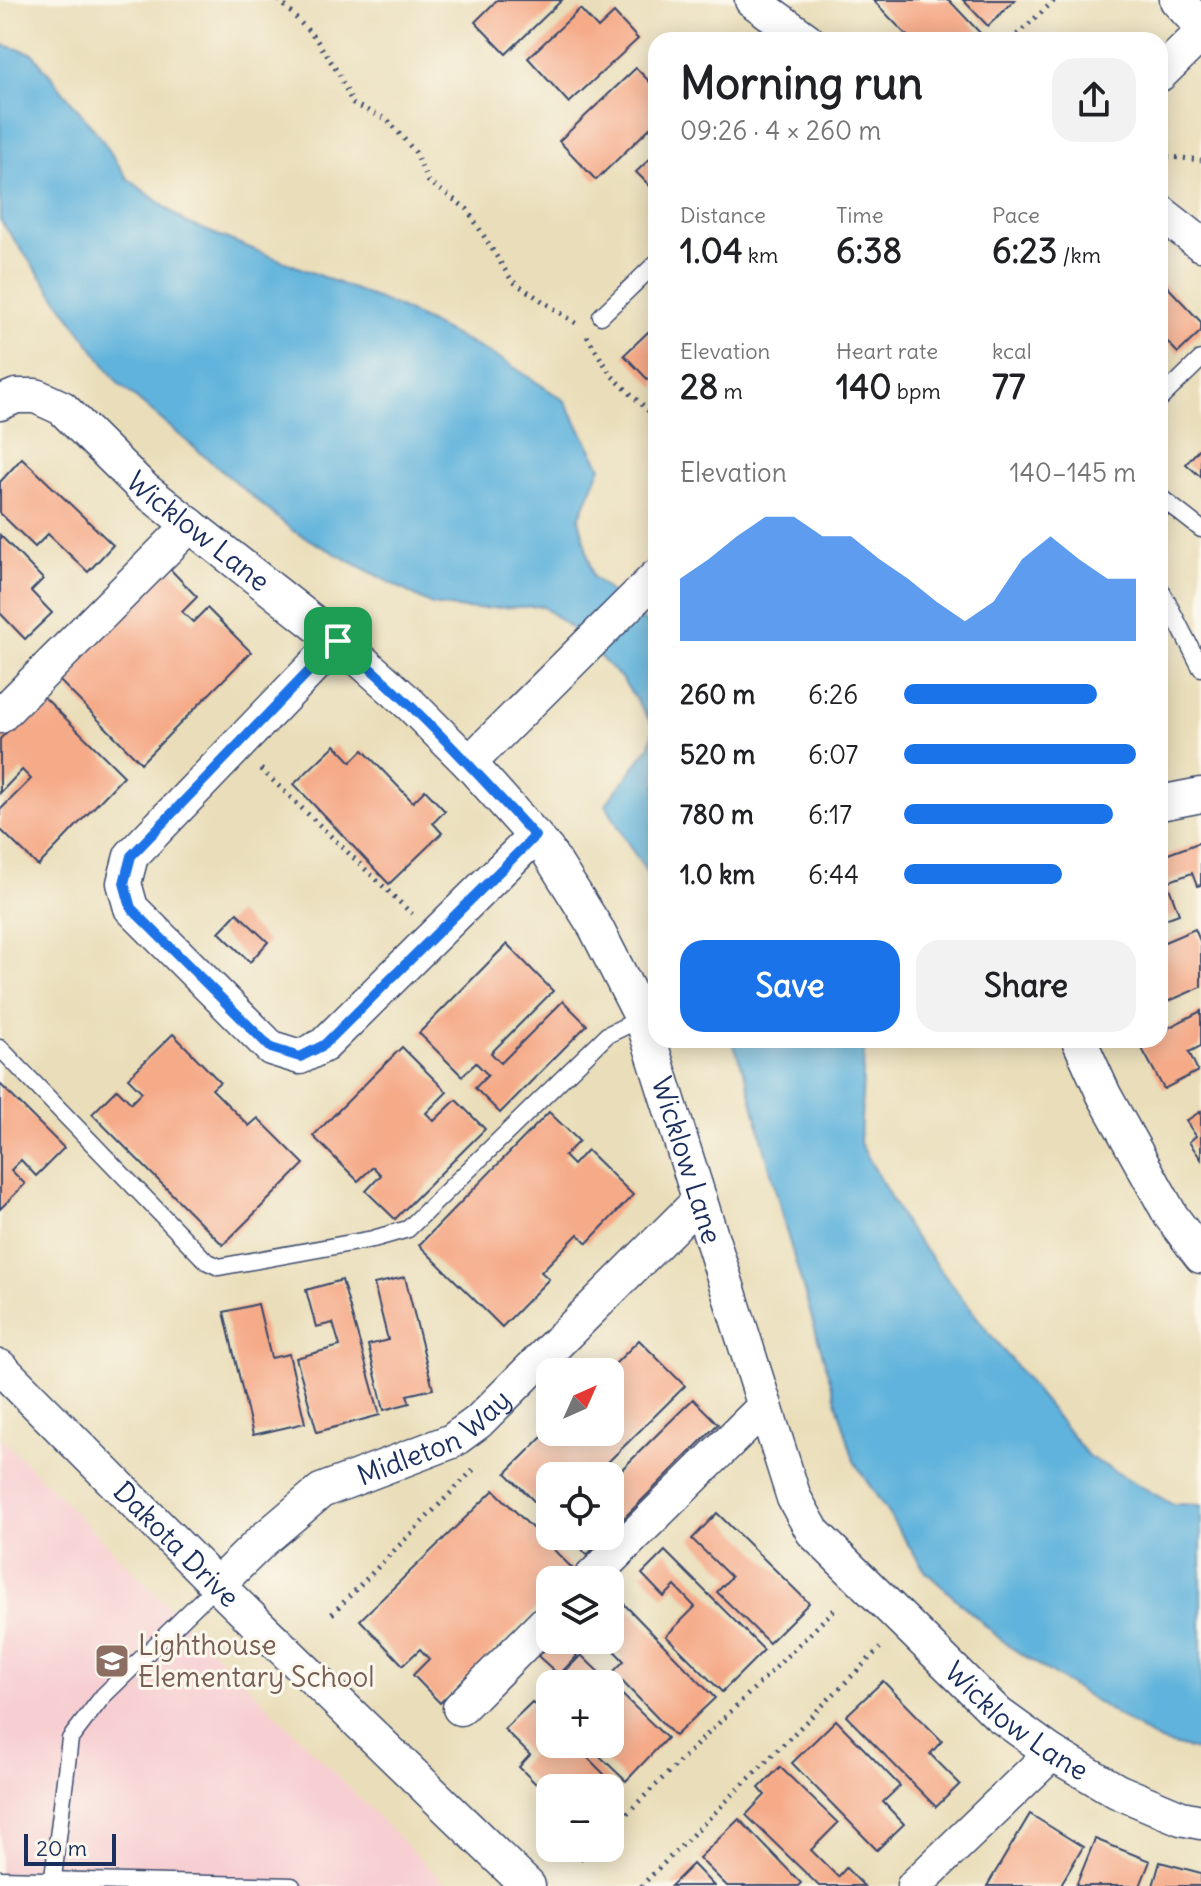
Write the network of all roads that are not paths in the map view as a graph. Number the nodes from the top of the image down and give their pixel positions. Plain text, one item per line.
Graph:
1 (1177, 0) edge
2 (759, 2) edge
3 (1201, 26) edge
4 (797, 32) edge
5 (1201, 34) edge
6 (1168, 66) edge
7 (1168, 218) edge
8 (1201, 244) edge
9 (648, 271) edge
10 (601, 316) dead end
11 (1201, 359) edge
12 (1168, 391) edge
13 (0, 403) edge
14 (1168, 503) edge
15 (190, 525) junction
16 (1201, 529) edge
17 (647, 586) edge
18 (1168, 604) edge
19 (338, 641) junction
20 (1201, 668) edge
21 (0, 716) edge
22 (469, 763) junction
23 (1201, 795) edge
24 (1168, 801) edge
25 (535, 836) junction
26 (642, 1018) junction
27 (648, 1037) edge
28 (0, 1048) edge
29 (652, 1048) edge
30 (1083, 1048) edge
31 (700, 1200) junction
32 (1201, 1256) edge
33 (0, 1367) edge
34 (765, 1406) junction
35 (603, 1566) edge
36 (217, 1585) junction
37 (536, 1632) edge
38 (460, 1708) dead end
39 (1052, 1753) junction
40 (1201, 1822) edge
41 (0, 1879) edge
42 (53, 1883) edge
43 (242, 1884) edge
44 (292, 1886) edge
45 (528, 1886) edge
46 (914, 1886) edge

1 - 3 street
2 - 4 street
5 - 6 street
7 - 8 street
9 - 10 lane
11 - 12 lane
13 - 15 street, Wicklow Lane
14 - 16 lane
15 - 19 street, Wicklow Lane
15 - 21 street
17 - 22 street
18 - 20 lane
19 - 22 street, Wicklow Lane
19 - 25 street
22 - 25 street, Wicklow Lane
23 - 24 street
25 - 26 street, Wicklow Lane
26 - 27 street, Wicklow Lane
26 - 28 lane
29 - 31 street, Wicklow Lane
30 - 32 street
31 - 34 street, Wicklow Lane
31 - 36 street, Midleton Way
33 - 36 street, Dakota Drive
34 - 35 street
34 - 39 street, Wicklow Lane
36 - 42 lane
36 - 45 street, Dakota Drive
37 - 38 street
39 - 40 street, Wicklow Lane
39 - 46 street
41 - 42 lane
42 - 43 lane
43 - 44 lane

